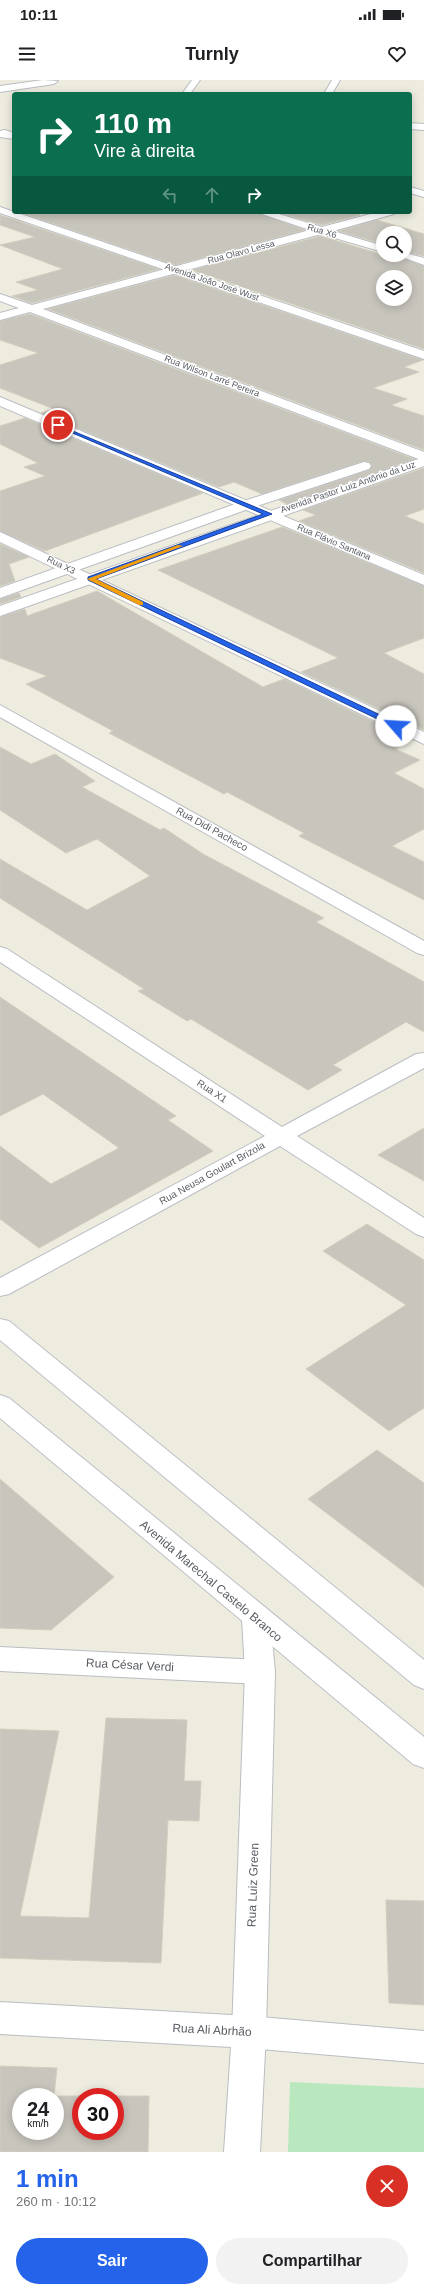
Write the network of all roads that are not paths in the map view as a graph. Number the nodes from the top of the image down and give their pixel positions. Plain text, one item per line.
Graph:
1 (55, 80) edge
2 (196, 80) edge
3 (336, 80) edge
4 (0, 89) edge
5 (47, 91) edge
6 (187, 92) edge
7 (329, 92) edge
8 (412, 126) edge
9 (12, 127) edge
10 (424, 127) edge
11 (6, 135) edge
12 (412, 191) edge
13 (424, 194) edge
14 (0, 201) edge
15 (12, 205) edge
16 (0, 210) edge
17 (39, 214) edge
18 (267, 214) edge
19 (383, 214) edge
20 (321, 231) junction
21 (376, 247) edge
22 (412, 258) edge
23 (424, 262) edge
24 (192, 265) junction
25 (176, 270) junction
26 (0, 297) edge
27 (32, 309) junction
28 (0, 317) edge
29 (424, 344) edge
30 (424, 355) edge
31 (0, 401) edge
32 (424, 446) edge
33 (410, 451) junction
34 (424, 457) edge
35 (424, 461) edge
36 (246, 505) junction
37 (269, 514) junction
38 (0, 536) edge
39 (69, 569) junction
40 (90, 579) junction
41 (424, 580) edge
42 (0, 593) edge
43 (0, 611) edge
44 (0, 710) edge
45 (424, 739) edge
46 (424, 949) edge
47 (0, 953) edge
48 (424, 1058) edge
49 (280, 1136) junction
50 (424, 1230) edge
51 (0, 1288) edge
52 (0, 1327) edge
53 (0, 1404) edge
54 (256, 1618) junction
55 (0, 1659) edge
56 (260, 1672) junction
57 (424, 1677) edge
58 (424, 1755) edge
59 (0, 2018) edge
60 (249, 2032) junction
61 (424, 2047) edge
62 (242, 2152) edge

1 - 4 street
1 - 5 street
2 - 6 street
3 - 7 street
8 - 10 street
9 - 11 street
12 - 13 street
14 - 15 street
16 - 25 street, Avenida João José Wust
17 - 24 street, Avenida João José Wust
18 - 20 street, Rua X6
19 - 20 street, Rua Olavo Lessa
20 - 21 street, Rua X6
20 - 24 street, Rua Olavo Lessa
22 - 23 street
24 - 25 street, Rua Olavo Lessa
24 - 29 street, Avenida João José Wust
25 - 27 street, Rua Olavo Lessa
25 - 30 street, Avenida João José Wust
26 - 27 street, Rua Wilson Larré Pereira
27 - 28 street, Rua Olavo Lessa
27 - 33 street, Rua Wilson Larré Pereira
31 - 36 street, Rua Flávio Santana
32 - 33 street, Avenida Pastor Luiz Antônio da Luz
33 - 34 street, Rua Wilson Larré Pereira
33 - 36 street, Avenida Pastor Luiz Antônio da Luz
35 - 37 street, Avenida Pastor Luiz Antônio da Luz
36 - 37 street, Rua Flávio Santana
36 - 39 street, Avenida Pastor Luiz Antônio da Luz
37 - 40 street, Avenida Pastor Luiz Antônio da Luz
37 - 41 street, Rua Flávio Santana
38 - 39 street, Rua X3
39 - 40 street, Rua X3
39 - 42 street, Avenida Pastor Luiz Antônio da Luz
40 - 43 street, Avenida Pastor Luiz Antônio da Luz
40 - 45 street, Rua X3
44 - 46 street, Rua Didi Pacheco
47 - 49 street, Rua X1
48 - 49 street, Rua Neusa Goulart Brizola
49 - 50 street, Rua X1
49 - 51 street, Rua Neusa Goulart Brizola
52 - 57 street
53 - 54 street, Avenida Marechal Castelo Branco
54 - 56 street, Rua Luiz Green
54 - 58 street, Avenida Marechal Castelo Branco
55 - 56 street, Rua César Verdi
56 - 60 street, Rua Luiz Green
59 - 60 street, Rua Ali Abrhão
60 - 61 street, Rua Ali Abrhão
60 - 62 street, Rua Luiz Green

